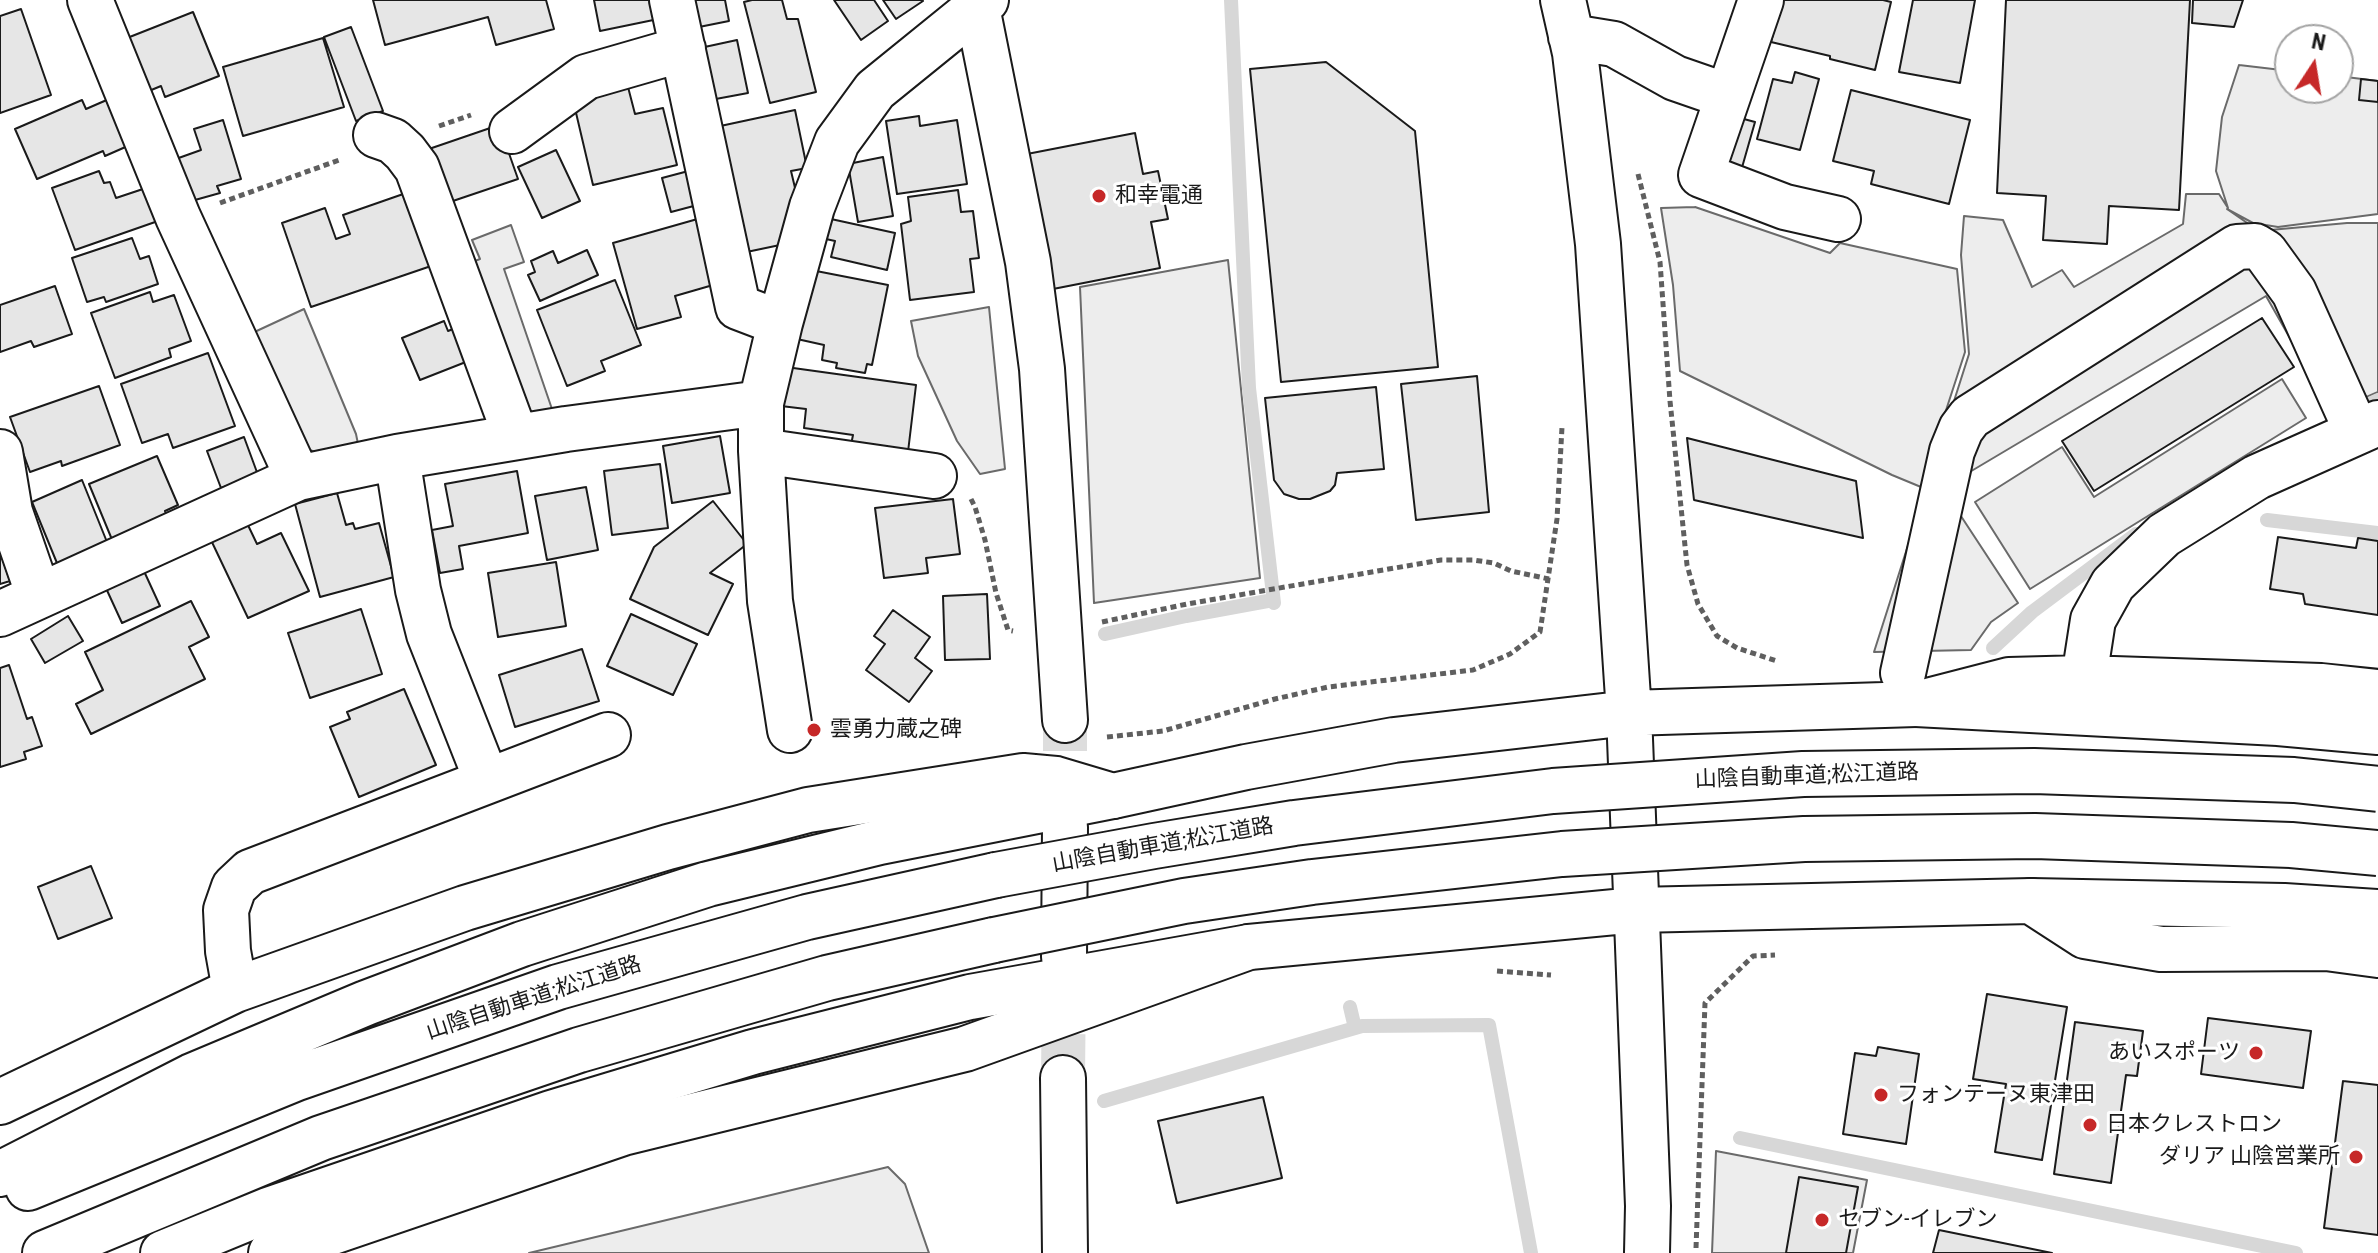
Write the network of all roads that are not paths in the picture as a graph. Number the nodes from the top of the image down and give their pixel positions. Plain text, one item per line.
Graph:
1 (90, 0) edge
2 (672, 0) edge
3 (1761, 0) edge
4 (981, 3) edge
5 (1567, 18) edge
6 (683, 49) junction
7 (1727, 96) junction
8 (512, 131) dead end
9 (376, 135) dead end
10 (1838, 219) dead end
11 (780, 323) junction
12 (761, 403) junction
13 (2357, 421) edge
14 (516, 437) junction
15 (761, 451) junction
16 (0, 452) edge
17 (397, 457) junction
18 (934, 476) road end
19 (298, 478) junction
20 (39, 596) junction
21 (0, 614) edge
22 (2084, 678) junction
23 (1910, 689) junction
24 (2378, 692) edge
25 (1629, 713) junction
26 (1082, 728) tunnel mouth
27 (790, 730) dead end
28 (2378, 732) edge
29 (608, 735) dead end
30 (487, 781) junction
31 (2378, 789) edge
32 (1113, 796) junction
33 (1065, 827) tunnel mouth
34 (2378, 853) edge
35 (2031, 901) junction
36 (1636, 910) junction
37 (2378, 912) edge
38 (1249, 947) junction
39 (2378, 955) edge
40 (1064, 957) tunnel mouth
41 (235, 990) junction
42 (1063, 1078) tunnel mouth
43 (0, 1102) edge
44 (0, 1174) edge
45 (0, 1201) edge
46 (45, 1253) edge
47 (163, 1253) edge
48 (271, 1253) edge
49 (1065, 1253) edge
50 (1647, 1253) edge

1 - 19 main road
2 - 6 main road
3 - 7 main road
4 - 11 main road
4 - 26 main road
5 - 7 main road
5 - 25 main road
6 - 8 main road
6 - 11 main road
7 - 10 main road
9 - 14 main road
11 - 12 main road
12 - 14 main road
12 - 15 main road
13 - 22 main road
13 - 23 main road
14 - 17 main road
15 - 18 main road
15 - 27 main road
16 - 20 main road
17 - 19 main road
17 - 30 main road
19 - 20 main road
20 - 21 main road
22 - 23 main road
22 - 24 main road
23 - 25 main road
23 - 28 main road
25 - 32 main road
25 - 36 main road
29 - 30 main road
30 - 41 main road
31 - 45 main road, 山陰自動車道;松江道路, bridge
32 - 41 main road
32 - 44 main road
33 - 40 main road
34 - 46 main road, bridge
35 - 36 main road
35 - 37 main road
35 - 39 main road
36 - 38 main road
36 - 50 main road
38 - 47 main road
38 - 48 main road
41 - 43 main road
42 - 49 main road

